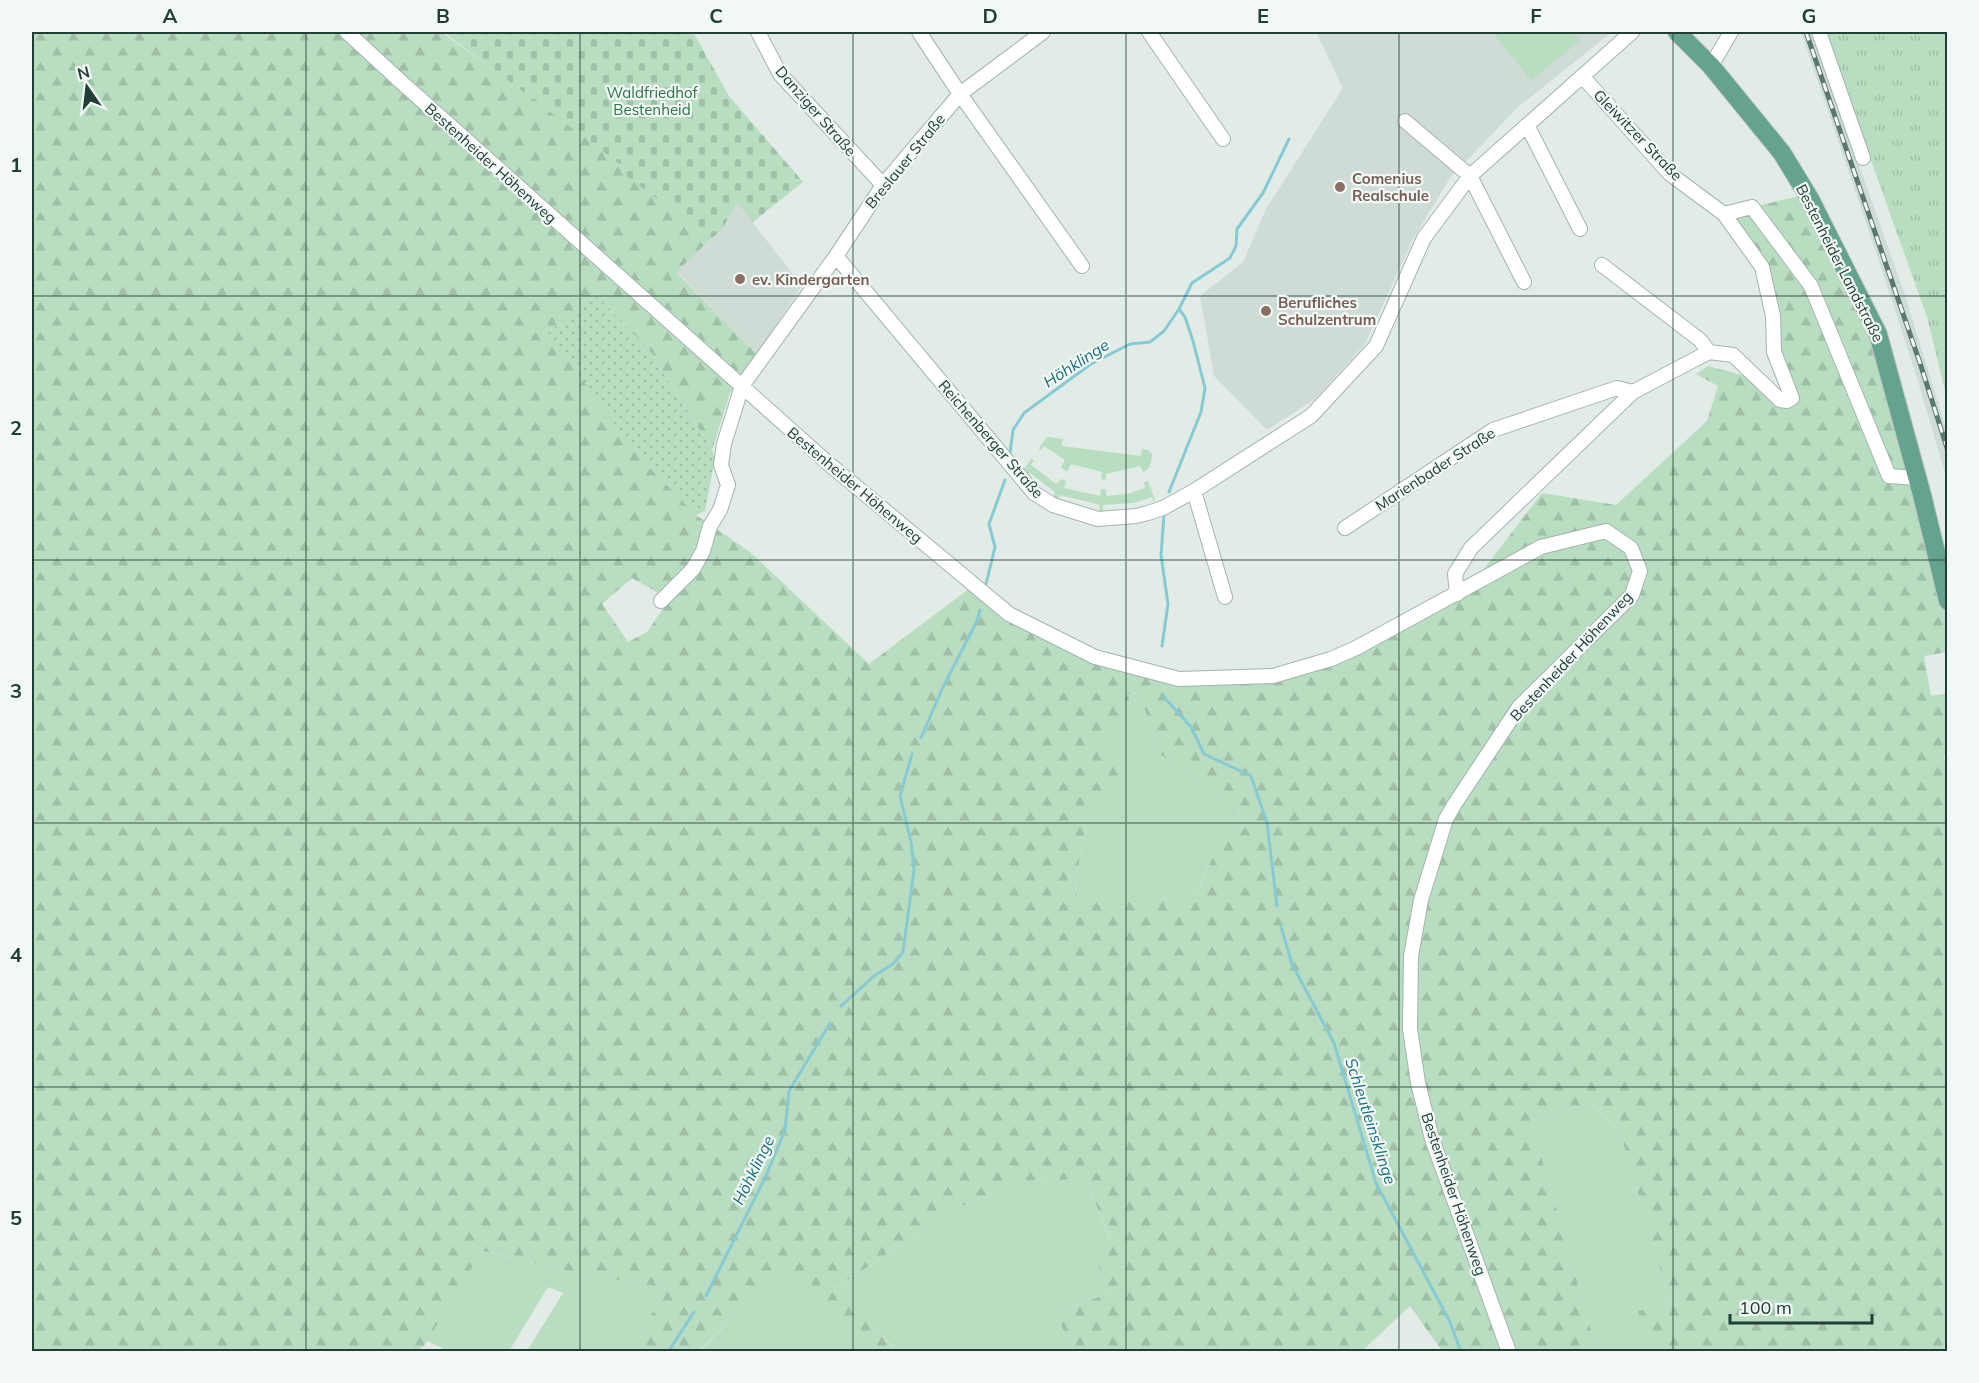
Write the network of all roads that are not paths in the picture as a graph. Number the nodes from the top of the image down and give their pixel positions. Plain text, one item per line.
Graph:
1 (347, 32) edge
2 (758, 32) edge
3 (919, 32) edge
4 (1149, 32) edge
5 (1632, 32) edge
6 (1677, 32) edge
7 (1731, 32) edge
8 (1819, 32) edge
9 (1034, 34) edge
10 (1711, 66) junction
11 (1582, 76) junction
12 (960, 94) junction
13 (1405, 120) dead end
14 (1527, 125) junction
15 (1222, 139) dead end
16 (1863, 158) dead end
17 (1470, 176) junction
18 (883, 185) junction
19 (1724, 214) junction
20 (1580, 229) dead end
21 (836, 256) junction
22 (1602, 265) dead end
23 (1082, 266) dead end
24 (1524, 282) dead end
25 (1709, 352) junction
26 (742, 386) junction
27 (1633, 392) junction
28 (1917, 478) junction
29 (1194, 491) junction
30 (1345, 528) dead end
31 (1457, 594) junction
32 (1225, 597) dead end
33 (661, 601) dead end
34 (1947, 601) edge
35 (1509, 1352) edge

1 - 26 street, Bestenheider Höhenweg
2 - 18 street, Danziger Straße
3 - 12 street
4 - 15 street
5 - 11 street, Reichenberger Straße
6 - 10 main road, Bestenheider Landstraße
7 - 10 street
8 - 16 street
9 - 12 street, Breslauer Straße
10 - 28 main road, Bestenheider Landstraße
11 - 14 street, Reichenberger Straße
11 - 19 street, Gleiwitzer Straße
12 - 18 street, Breslauer Straße
12 - 23 street
13 - 17 street
14 - 17 street, Reichenberger Straße
14 - 20 street
17 - 24 street
17 - 29 street, Reichenberger Straße
18 - 21 street, Breslauer Straße
19 - 25 street
19 - 28 street
21 - 26 street, Breslauer Straße
21 - 29 street, Reichenberger Straße
22 - 25 street
25 - 27 street
26 - 31 street, Bestenheider Höhenweg
26 - 33 street, Breslauer Straße
27 - 30 street, Marienbader Straße
27 - 31 street
28 - 34 main road, Bestenheider Landstraße
29 - 32 street
31 - 35 street, Bestenheider Höhenweg

